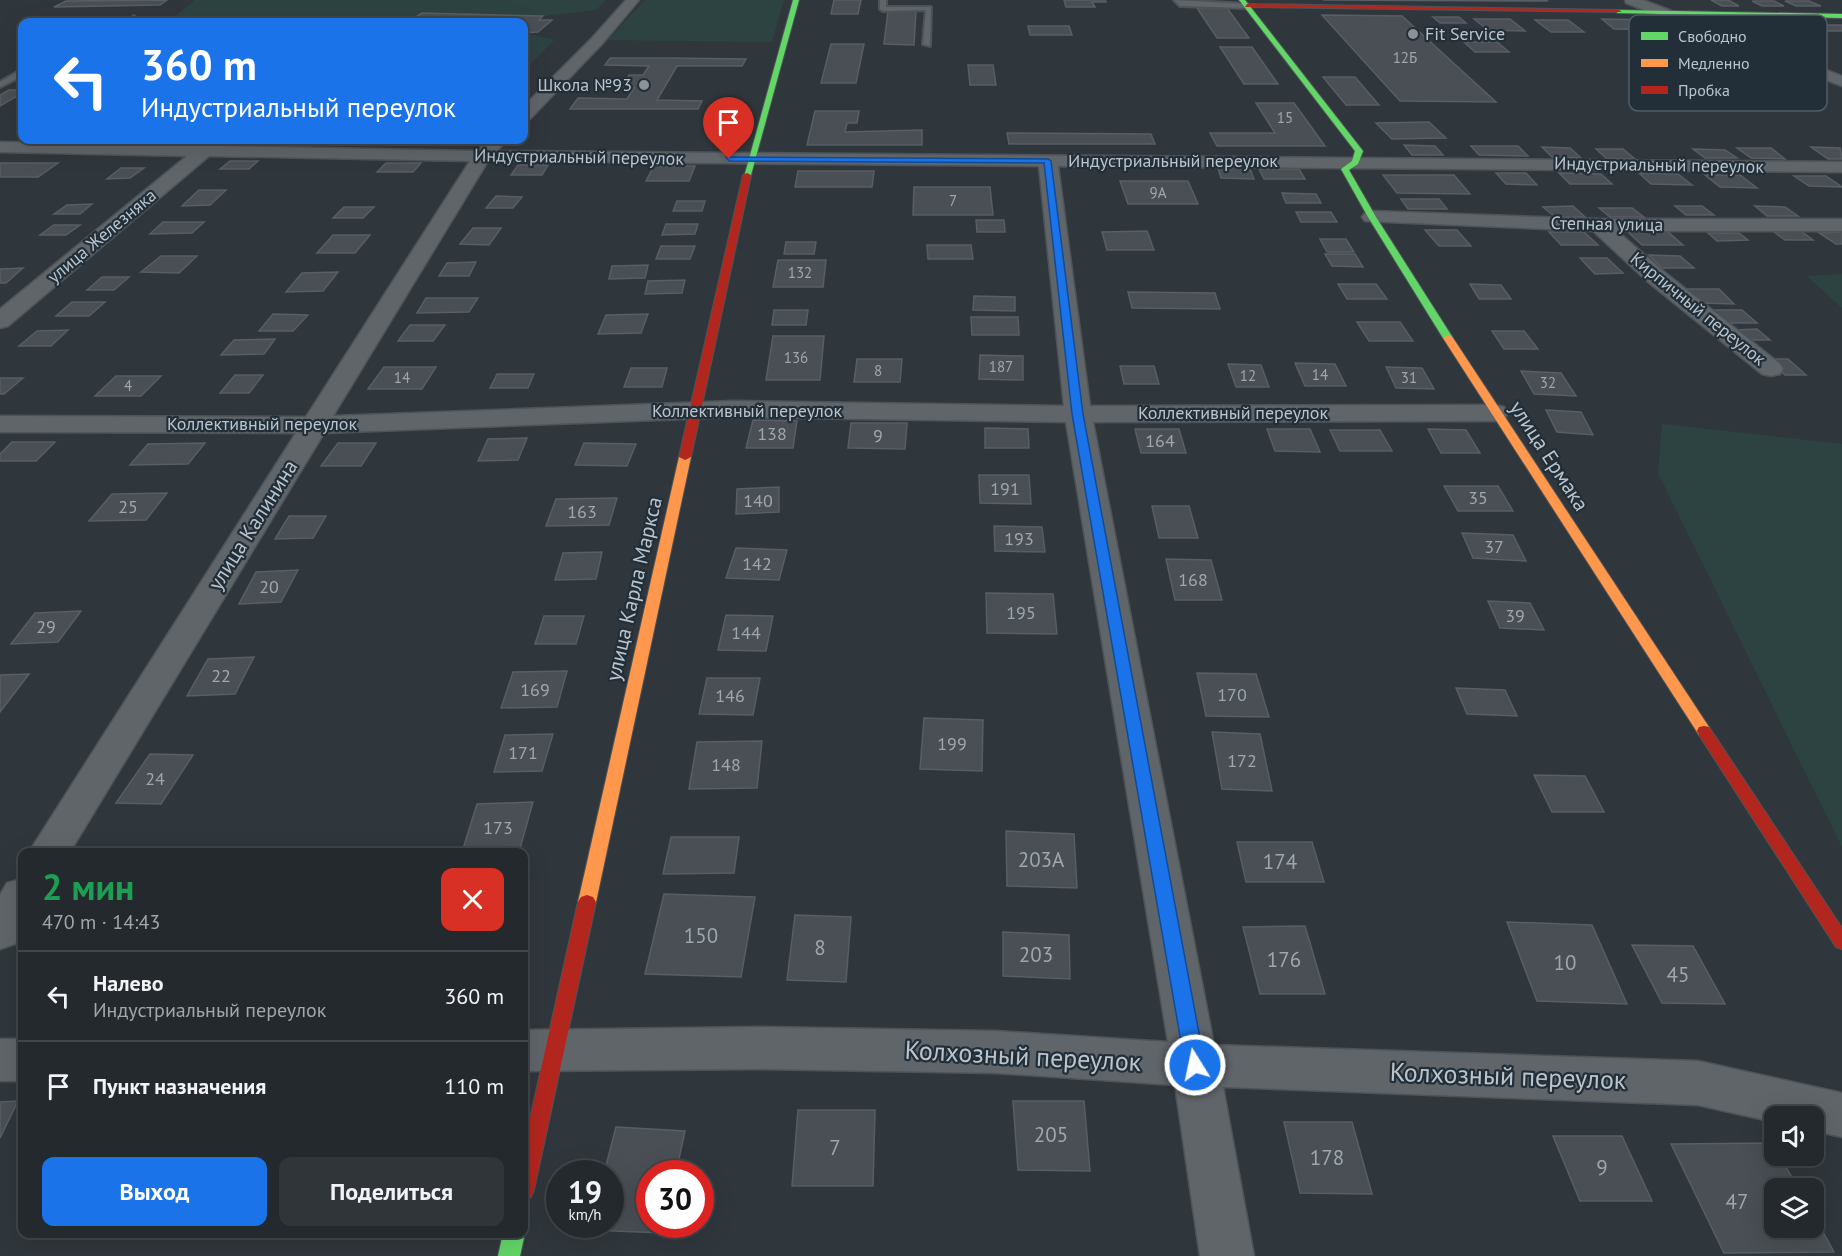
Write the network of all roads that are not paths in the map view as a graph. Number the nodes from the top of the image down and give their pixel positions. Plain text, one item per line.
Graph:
1 (633, 0) edge
2 (796, 0) edge
3 (883, 0) edge
4 (1177, 0) edge
5 (1631, 0) edge
6 (1244, 3) edge
7 (1320, 4) edge
8 (1669, 14) junction
9 (1756, 15) edge
10 (1827, 16) edge
11 (1842, 16) edge
12 (927, 44) dead end
13 (1827, 75) edge
14 (18, 76) edge
15 (1842, 81) edge
16 (0, 85) edge
17 (528, 111) edge
18 (0, 147) edge
19 (490, 148) edge
20 (204, 151) junction
21 (750, 159) junction
22 (1048, 161) junction
23 (1355, 162) junction
24 (1842, 167) edge
25 (1372, 218) junction
26 (1598, 225) junction
27 (1842, 225) edge
28 (0, 321) edge
29 (1771, 369) dead end
30 (695, 410) junction
31 (1495, 413) junction
32 (1078, 414) junction
33 (0, 424) edge
34 (315, 425) junction
35 (52, 848) edge
36 (18, 902) edge
37 (0, 932) edge
38 (1842, 942) edge
39 (538, 1051) edge
40 (0, 1060) edge
41 (18, 1060) edge
42 (1195, 1065) junction
43 (1842, 1115) edge
44 (528, 1150) edge
45 (513, 1238) edge
46 (509, 1256) edge
47 (1227, 1256) edge

1 - 17 street
2 - 21 street, улица Карла Маркса
3 - 12 lane
4 - 6 lane
5 - 8 street
6 - 7 street
6 - 23 street, улица Ермака
7 - 8 street
8 - 9 street
10 - 11 street
13 - 15 street
14 - 16 lane
18 - 20 street, Индустриальный переулок
19 - 20 street, Индустриальный переулок
19 - 21 street, Индустриальный переулок
19 - 34 street, улица Калинина
20 - 28 street, улица Железняка
21 - 22 street, Индустриальный переулок
21 - 30 street, улица Карла Маркса
22 - 23 street, Индустриальный переулок
22 - 32 street
23 - 24 street, Индустриальный переулок
23 - 25 street, улица Ермака
25 - 26 street, Степная улица
25 - 31 street, улица Ермака
26 - 27 street, Степная улица
26 - 29 street, Кирпичный переулок
30 - 32 street, Коллективный переулок
30 - 34 street, Коллективный переулок
30 - 39 street, улица Карла Маркса
31 - 32 street, Коллективный переулок
31 - 38 street, улица Ермака
32 - 42 street
33 - 34 street, Коллективный переулок
34 - 35 street, улица Калинина
36 - 37 street
39 - 42 street, Колхозный переулок
39 - 44 street, улица Карла Маркса
40 - 41 street
42 - 43 street, Колхозный переулок
42 - 47 street
45 - 46 street

